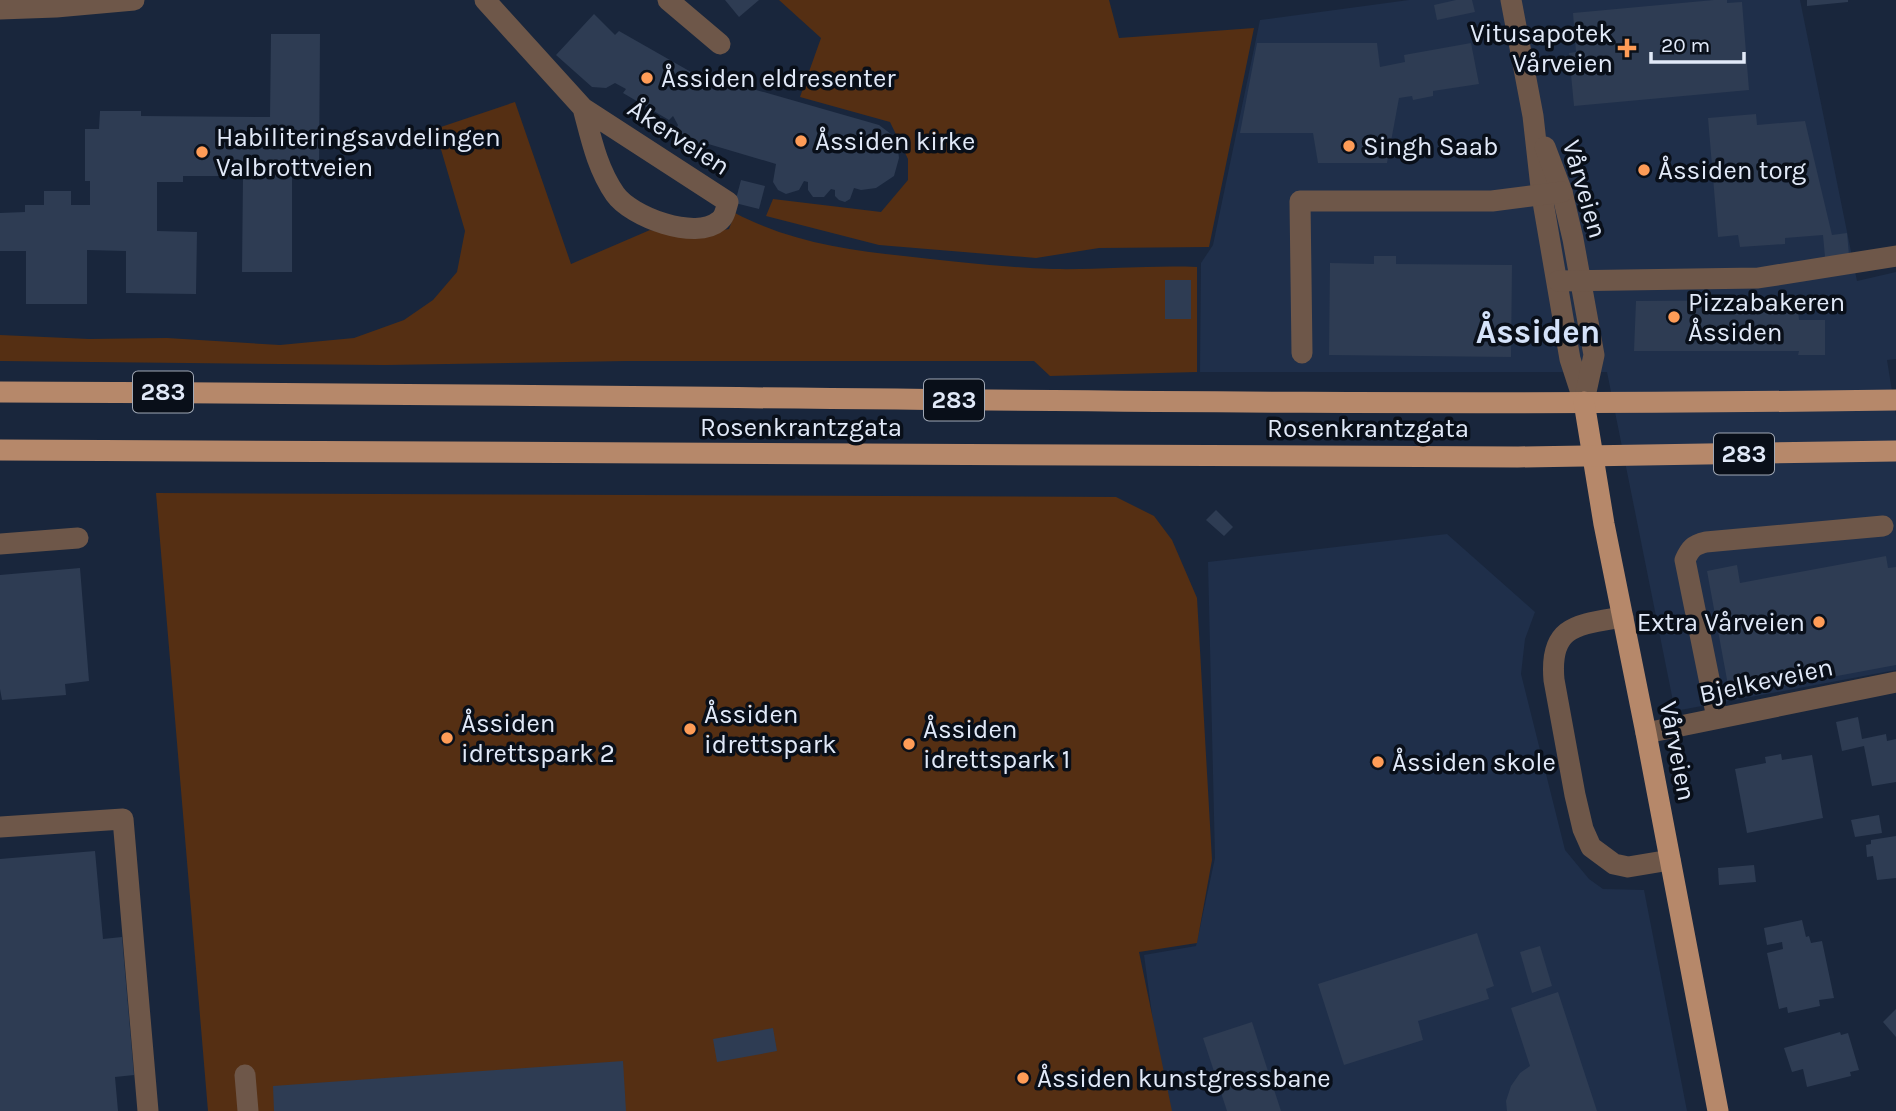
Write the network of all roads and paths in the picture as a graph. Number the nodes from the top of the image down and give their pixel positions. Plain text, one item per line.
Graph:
1 (134, 0) edge
2 (485, 0) edge
3 (668, 0) edge
4 (1511, 0) edge
5 (0, 9) edge
6 (720, 44) dead end
7 (583, 108) junction
8 (1552, 194) junction
9 (1896, 256) edge
10 (1580, 279) junction
11 (1558, 281) junction
12 (1302, 353) dead end
13 (0, 392) edge
14 (1896, 400) edge
15 (1584, 402) junction
16 (0, 450) edge
17 (1896, 451) edge
18 (1592, 456) junction
19 (1883, 526) dead end
20 (78, 538) dead end
21 (0, 544) edge
22 (1623, 617) junction
23 (1896, 682) edge
24 (1717, 718) junction
25 (1646, 733) junction
26 (0, 827) edge
27 (1670, 860) junction
28 (245, 1075) dead end
29 (148, 1111) edge
30 (248, 1111) edge
31 (1718, 1111) edge

1 - 5 street
2 - 7 street, Åkerveien
3 - 6 street
4 - 8 street, Vårveien
7 - 7 street, Åkerveien
8 - 10 street, Vårveien
8 - 11 street, Vårveien
8 - 12 street
9 - 10 street
10 - 11 street
10 - 15 street, Vårveien
11 - 15 street, Vårveien
13 - 15 main road, Rosenkrantzgata / 283
14 - 15 main road, Rosenkrantzgata / 283
15 - 18 main road, Vårveien
16 - 18 main road, Rosenkrantzgata / 283
17 - 18 main road, Rosenkrantzgata / 283
18 - 22 main road, Vårveien
19 - 24 street
20 - 21 street
22 - 25 main road, Vårveien
22 - 27 street
23 - 24 street, Bjelkeveien
24 - 25 street, Bjelkeveien
25 - 27 main road, Vårveien
26 - 29 street
27 - 31 main road, Vårveien
28 - 30 street

